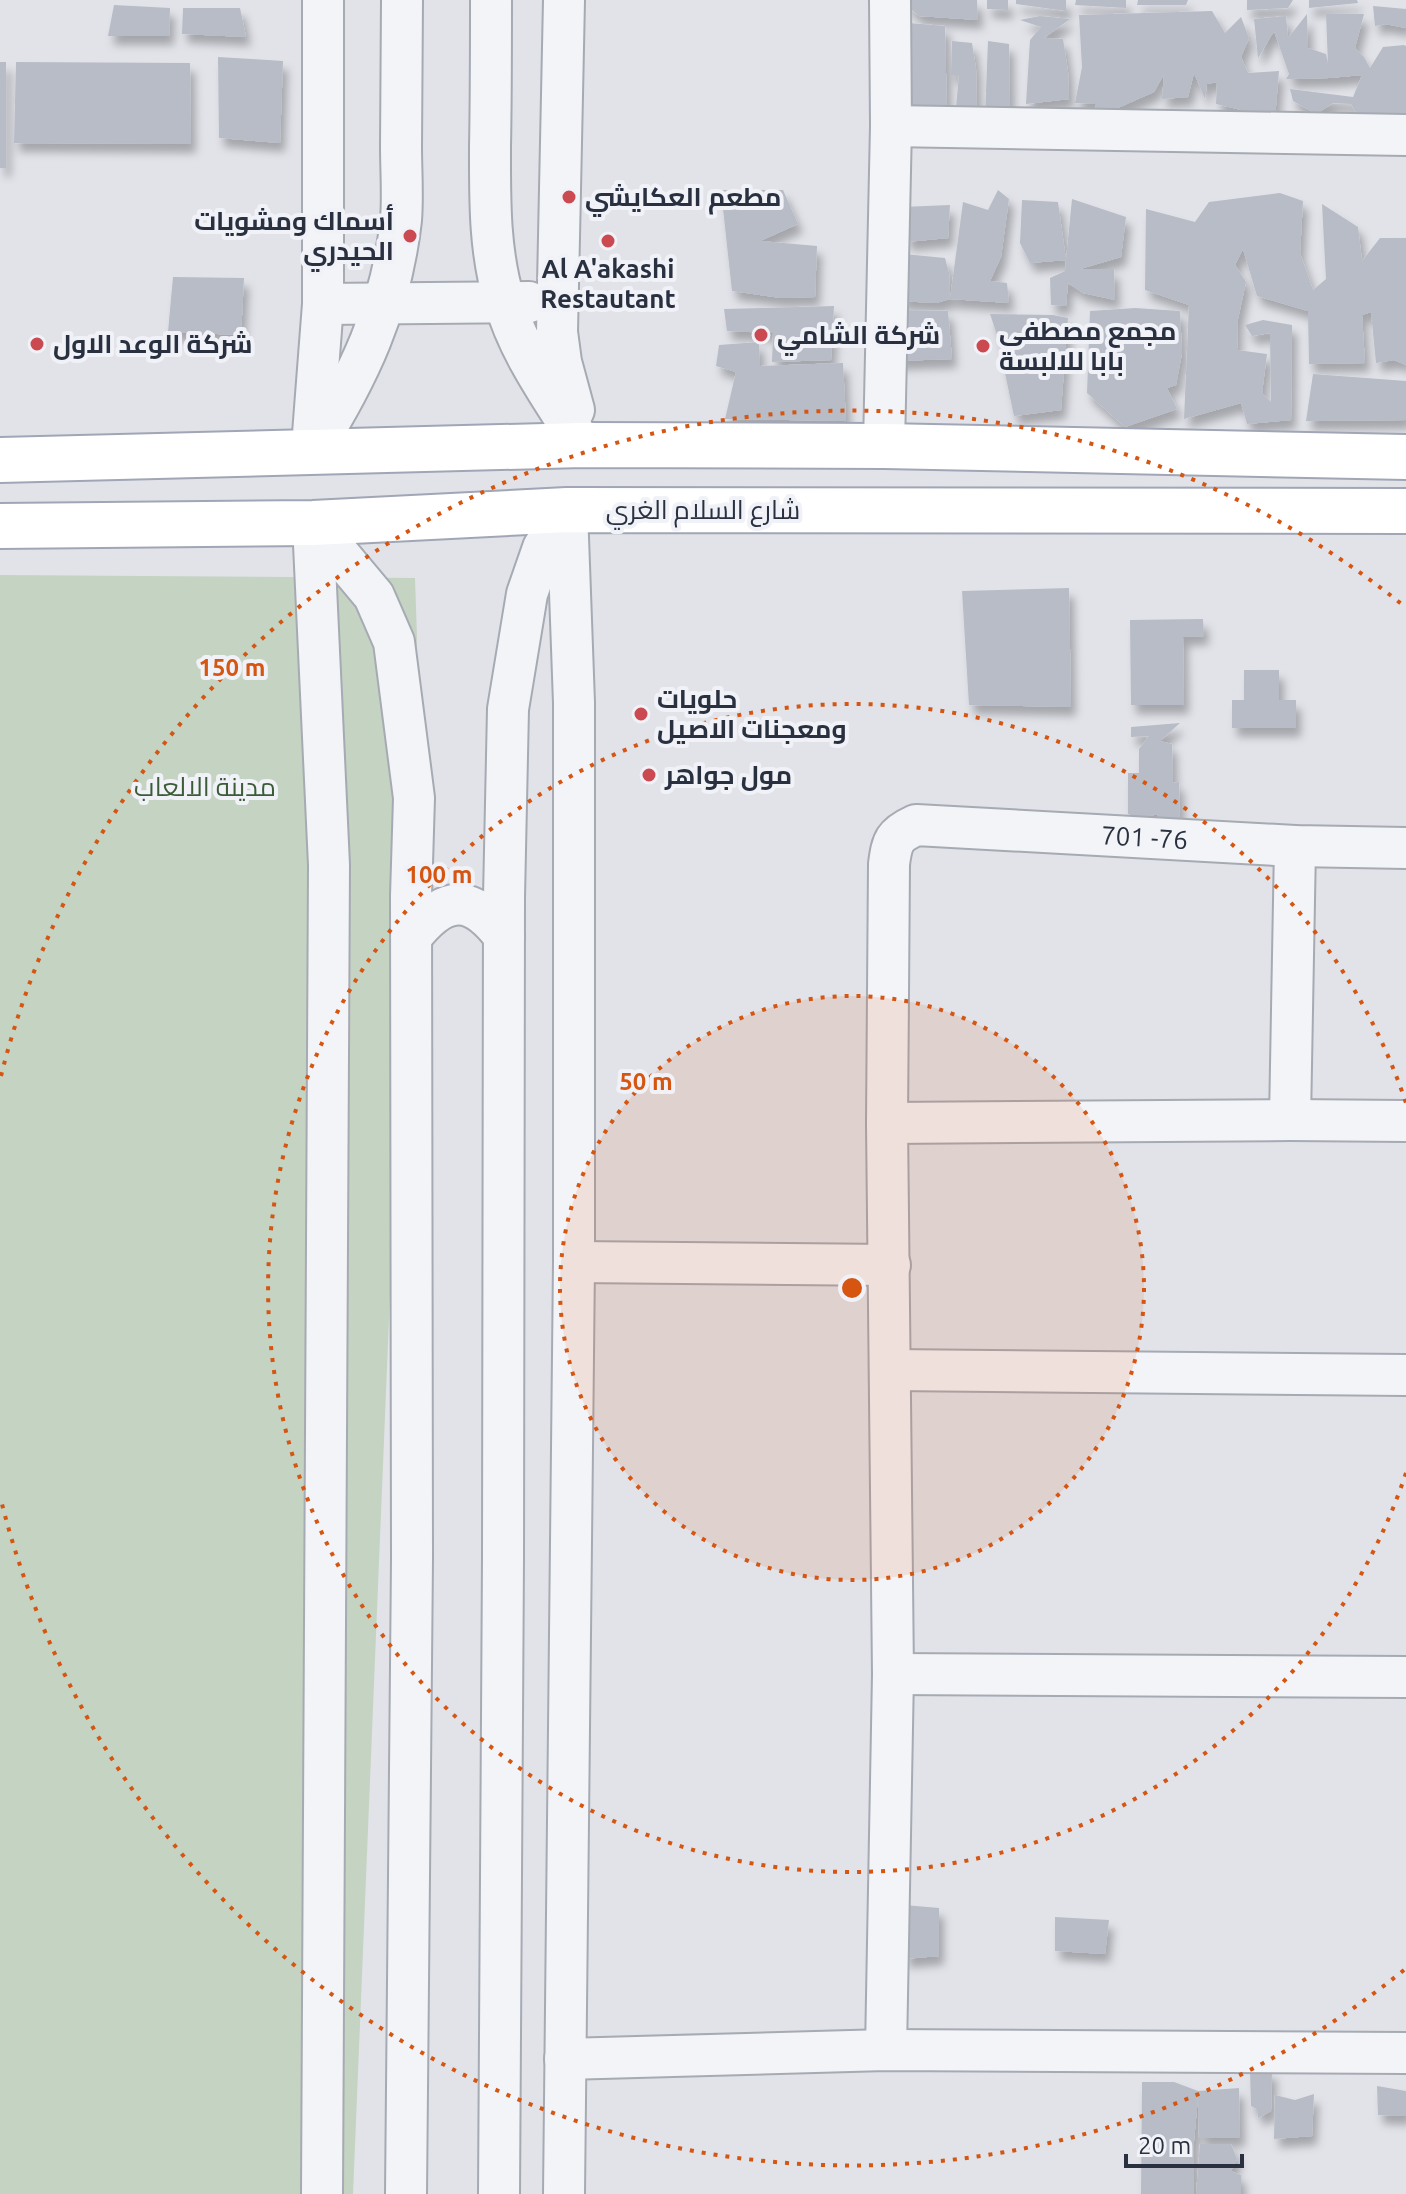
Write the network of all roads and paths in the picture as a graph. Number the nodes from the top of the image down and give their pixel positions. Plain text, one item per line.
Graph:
1 (323, 0) edge
2 (402, 0) edge
3 (491, 0) edge
4 (564, 0) edge
5 (890, 0) edge
6 (891, 126) junction
7 (1406, 135) edge
8 (504, 302) junction
9 (557, 302) junction
10 (384, 303) junction
11 (323, 304) junction
12 (582, 445) junction
13 (884, 446) junction
14 (312, 451) junction
15 (1362, 457) junction
16 (1406, 457) edge
17 (0, 460) edge
18 (567, 510) junction
19 (1361, 510) junction
20 (1406, 511) edge
21 (313, 523) junction
22 (0, 526) edge
23 (1295, 846) junction
24 (1406, 848) edge
25 (412, 936) junction
26 (504, 936) junction
27 (1290, 1120) junction
28 (1406, 1121) edge
29 (887, 1123) junction
30 (574, 1262) junction
31 (890, 1265) junction
32 (891, 1370) junction
33 (1406, 1375) edge
34 (893, 1674) junction
35 (1406, 1677) edge
36 (886, 2050) junction
37 (1406, 2053) edge
38 (565, 2059) junction
39 (322, 2194) edge
40 (406, 2194) edge
41 (499, 2194) edge
42 (564, 2194) edge

1 - 11 street
2 - 10 street
3 - 8 street
4 - 9 street
5 - 6 street
6 - 7 street
6 - 13 street
8 - 9 street
8 - 10 street
8 - 12 street
9 - 12 street
10 - 11 street
10 - 14 street
11 - 14 street
12 - 13 main road
12 - 14 main road
13 - 15 main road
14 - 17 main road
15 - 16 main road
15 - 19 main road
18 - 19 main road, شارع السلام الغري
18 - 21 main road, شارع السلام الغري
18 - 26 street
18 - 30 street
19 - 20 main road, شارع السلام الغري
21 - 22 main road, شارع السلام الغري
21 - 25 street
21 - 39 street
23 - 24 street, 701 -76
23 - 27 street
23 - 29 street, 701 -76
25 - 26 street
25 - 40 street
26 - 41 street
27 - 28 street
27 - 29 street
29 - 31 street
30 - 31 street
30 - 38 street
31 - 32 street
32 - 33 street
32 - 34 street
34 - 35 street
34 - 36 street
36 - 37 street
36 - 38 street
38 - 42 street

